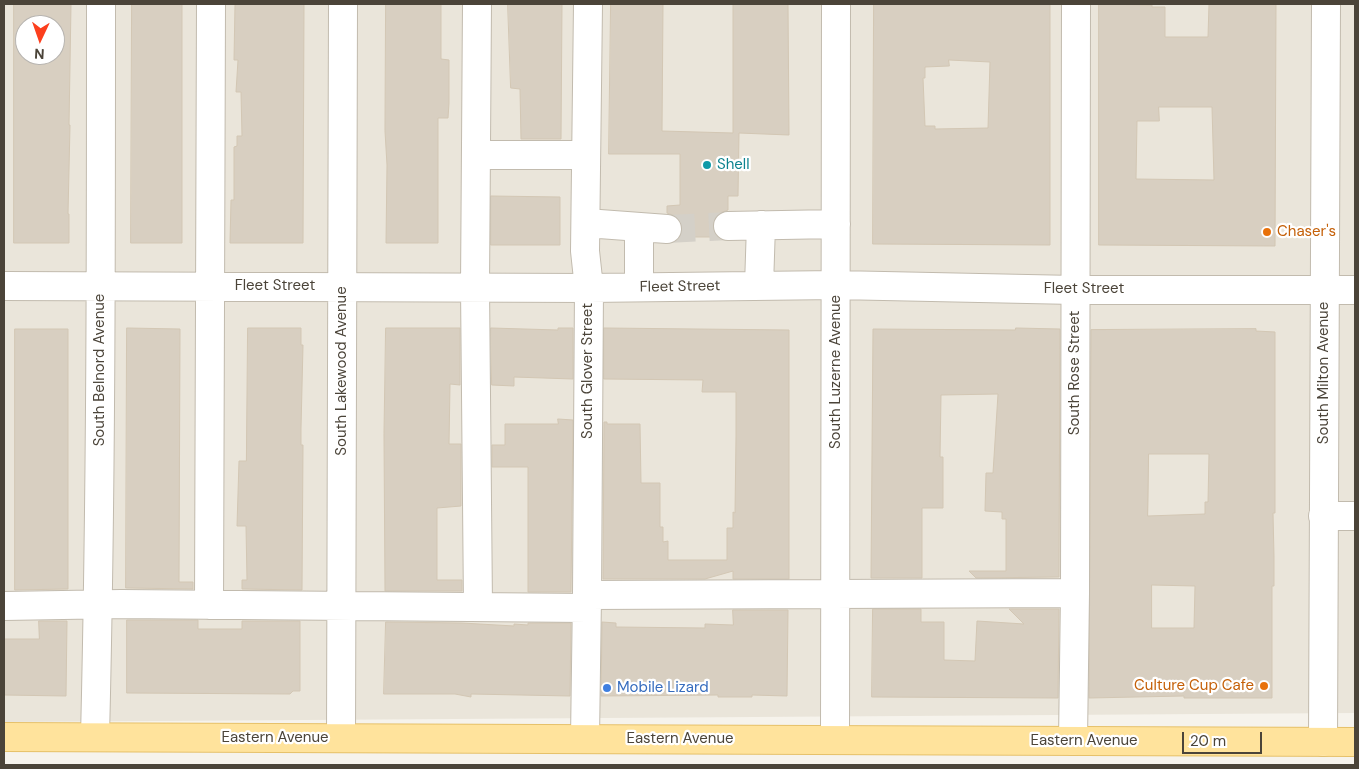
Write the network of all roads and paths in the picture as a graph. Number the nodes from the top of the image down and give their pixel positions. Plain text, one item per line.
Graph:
1 (101, 4) edge
2 (212, 4) edge
3 (343, 4) edge
4 (477, 4) edge
5 (588, 4) edge
6 (836, 4) edge
7 (1076, 4) edge
8 (1326, 4) edge
9 (476, 155) junction
10 (586, 155) junction
11 (586, 222) junction
12 (836, 224) junction
13 (728, 226) tunnel mouth
14 (760, 226) junction
15 (639, 228) junction
16 (667, 230) tunnel mouth
17 (836, 285) junction
18 (4, 286) edge
19 (101, 286) junction
20 (210, 286) junction
21 (759, 286) junction
22 (342, 287) junction
23 (475, 287) junction
24 (638, 287) junction
25 (589, 288) junction
26 (1075, 290) junction
27 (1324, 290) junction
28 (1355, 290) edge
29 (1323, 516) junction
30 (1355, 516) edge
31 (1074, 592) junction
32 (835, 594) junction
33 (587, 601) junction
34 (98, 604) junction
35 (208, 605) junction
36 (4, 606) edge
37 (342, 606) junction
38 (478, 608) junction
39 (4, 737) edge
40 (95, 737) junction
41 (341, 738) junction
42 (585, 739) junction
43 (835, 740) junction
44 (1073, 741) junction
45 (1323, 742) junction
46 (1355, 742) edge

1 - 19 street, South Belnord Avenue
2 - 20 street
3 - 22 street, South Lakewood Avenue
4 - 9 street
5 - 10 street, South Glover Street
6 - 12 street, South Luzerne Avenue
7 - 26 street, South Rose Street
8 - 27 street, South Milton Avenue
9 - 10 street
9 - 23 street
10 - 11 street, South Glover Street
11 - 15 street
11 - 25 street, South Glover Street
12 - 14 street
12 - 17 street, South Luzerne Avenue
13 - 14 street
14 - 21 street
15 - 16 street
15 - 24 street
17 - 21 street, Fleet Street
17 - 26 street, Fleet Street
17 - 32 street, South Luzerne Avenue
18 - 19 street, Fleet Street
19 - 20 street, Fleet Street
19 - 34 street, South Belnord Avenue
20 - 22 street, Fleet Street
20 - 35 street
21 - 24 street, Fleet Street
22 - 23 street, Fleet Street
22 - 37 street, South Lakewood Avenue
23 - 25 street, Fleet Street
23 - 38 street
24 - 25 street, Fleet Street
25 - 33 street, South Glover Street
26 - 27 street, Fleet Street
26 - 31 street, South Rose Street
27 - 28 street, Fleet Street
27 - 29 street, South Milton Avenue
29 - 30 street
29 - 45 street, South Milton Avenue
31 - 32 street
31 - 44 street, South Rose Street
32 - 33 street
32 - 43 street, South Luzerne Avenue
33 - 38 street
33 - 42 street, South Glover Street
34 - 35 street
34 - 36 street
34 - 40 street, South Belnord Avenue
35 - 37 street
37 - 38 street
37 - 41 street, South Lakewood Avenue
39 - 40 main road, Eastern Avenue
40 - 41 main road, Eastern Avenue
41 - 42 main road, Eastern Avenue
42 - 43 main road, Eastern Avenue
43 - 44 main road, Eastern Avenue
44 - 45 main road, Eastern Avenue
45 - 46 main road, Eastern Avenue

